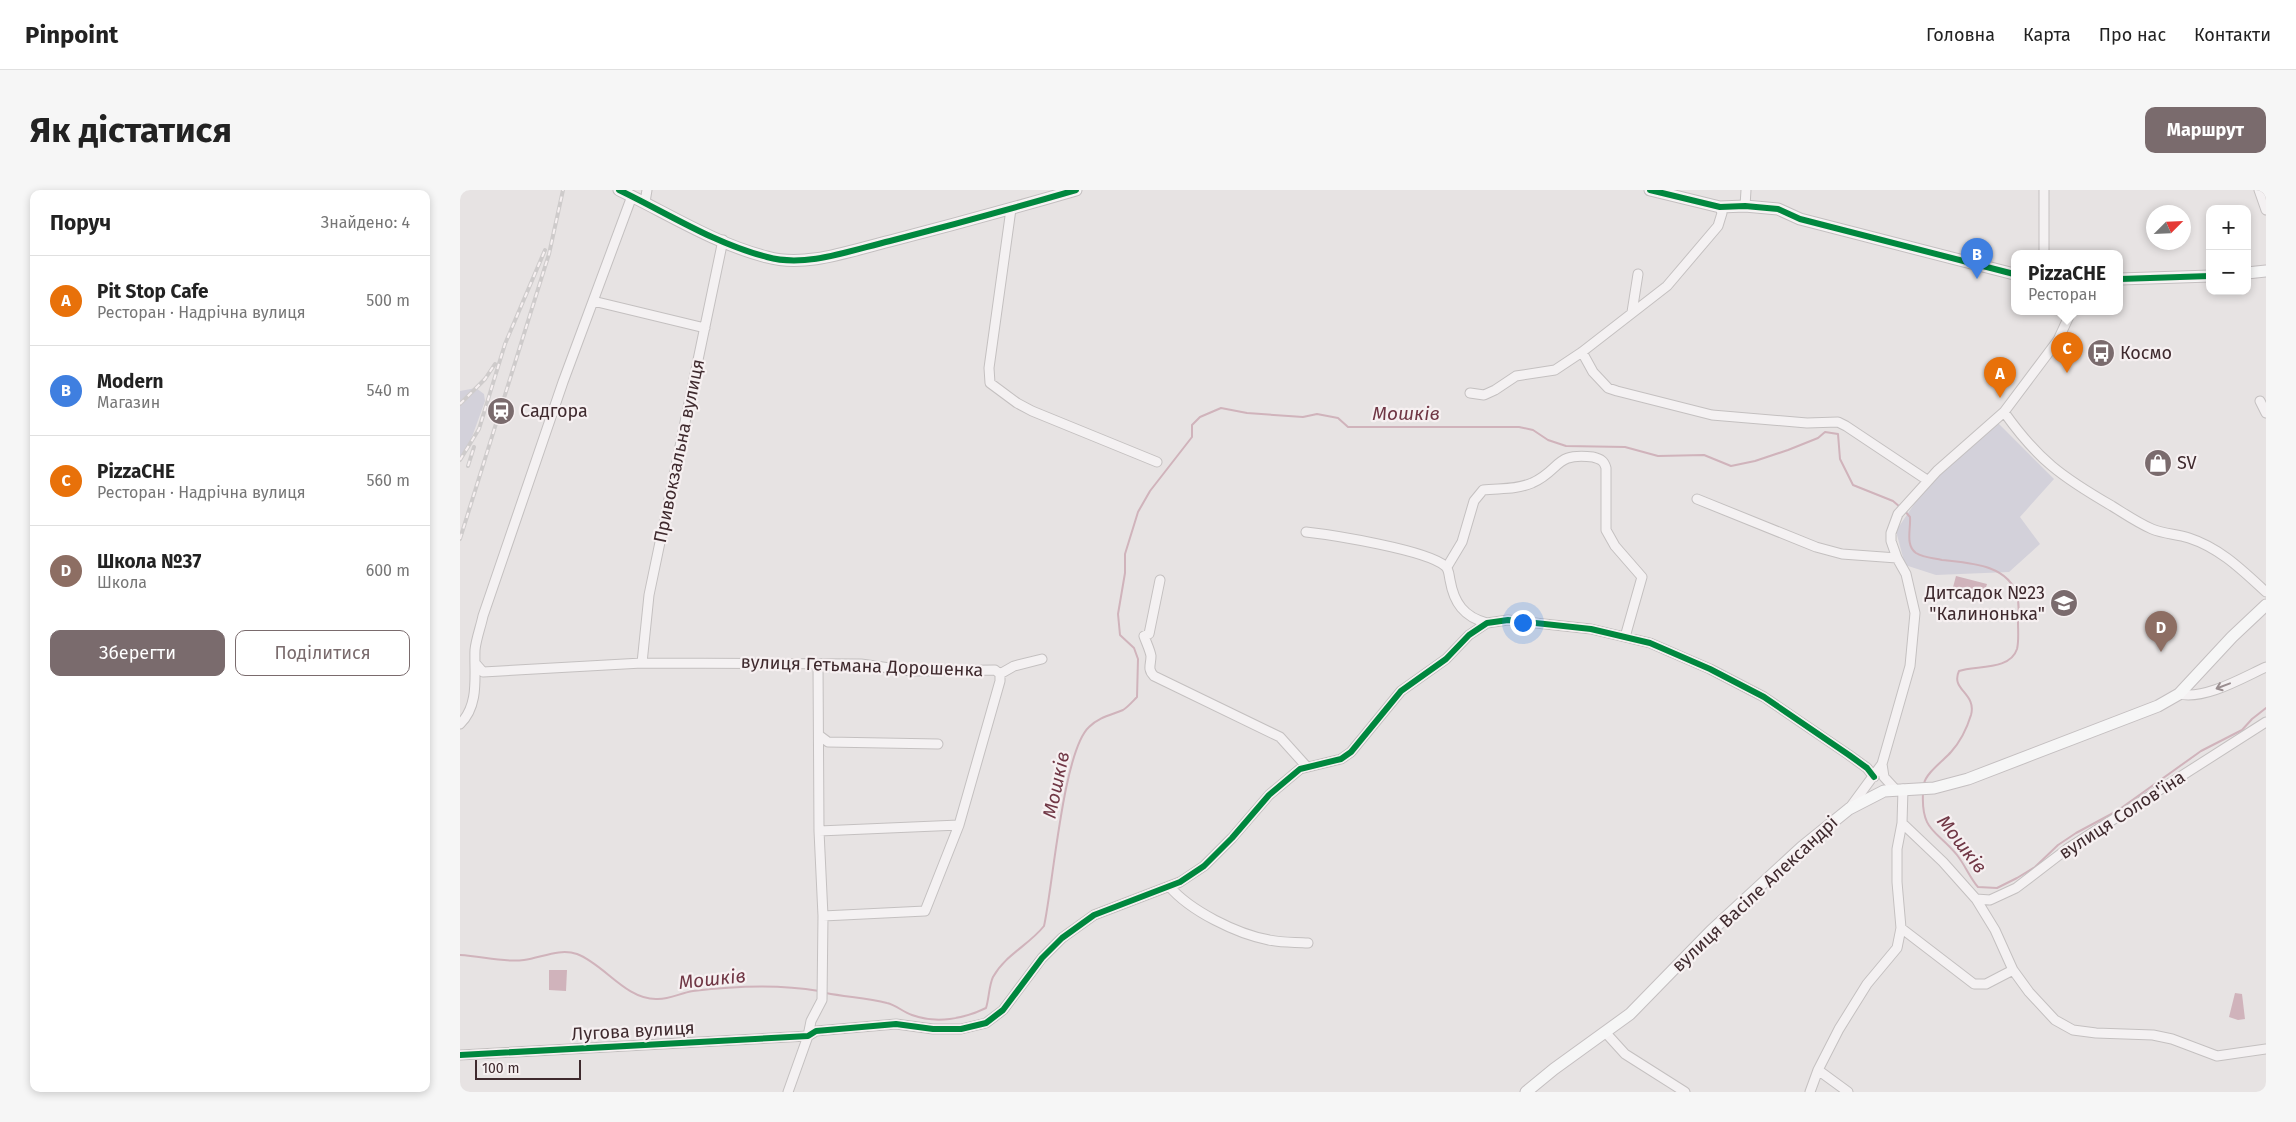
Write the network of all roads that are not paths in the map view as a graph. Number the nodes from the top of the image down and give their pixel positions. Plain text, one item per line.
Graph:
1 (619, 190) edge
2 (647, 190) edge
3 (1076, 190) edge
4 (1650, 190) edge
5 (1746, 190) edge
6 (2044, 190) edge
7 (2259, 190) edge
8 (632, 196) junction
9 (645, 202) junction
10 (1745, 206) junction
11 (1720, 207) junction
12 (1011, 209) junction
13 (2266, 210) edge
14 (723, 240) junction
15 (2044, 250) edge
16 (2266, 271) edge
17 (2011, 273) edge
18 (2251, 273) edge
19 (1638, 274) dead end
20 (2206, 276) edge
21 (2123, 279) edge
22 (593, 302) junction
23 (1632, 312) junction
24 (2070, 315) edge
25 (705, 328) junction
26 (1582, 352) junction
27 (1470, 393) dead end
28 (2260, 401) dead end
29 (2004, 412) junction
30 (2266, 413) edge
31 (1157, 462) dead end
32 (1927, 480) junction
33 (1697, 499) dead end
34 (1306, 532) dead end
35 (1897, 558) junction
36 (1447, 567) junction
37 (1160, 580) dead end
38 (2266, 592) edge
39 (2265, 609) edge
40 (1487, 623) junction
41 (1625, 637) junction
42 (1042, 659) dead end
43 (642, 663) junction
44 (476, 664) junction
45 (818, 664) junction
46 (2266, 667) edge
47 (1000, 674) junction
48 (2179, 694) junction
49 (2266, 722) edge
50 (460, 724) edge
51 (820, 736) junction
52 (938, 744) dead end
53 (1882, 764) junction
54 (1307, 767) junction
55 (1874, 777) junction
56 (1899, 789) junction
57 (1849, 809) junction
58 (1902, 823) junction
59 (959, 825) junction
60 (819, 831) junction
61 (1169, 886) junction
62 (1976, 898) junction
63 (823, 916) junction
64 (1901, 928) junction
65 (1308, 943) dead end
66 (2013, 970) junction
67 (1605, 1032) junction
68 (808, 1036) junction
69 (2266, 1049) edge
70 (460, 1055) edge
71 (1818, 1070) junction
72 (788, 1092) edge
73 (1526, 1092) edge
74 (1684, 1092) edge
75 (1810, 1092) edge
76 (1848, 1092) edge

1 - 8 main road
2 - 9 street
3 - 12 main road
4 - 11 main road
5 - 10 street
6 - 15 street
7 - 13 street
8 - 9 main road
8 - 22 street
9 - 14 main road
10 - 11 main road
10 - 17 main road
11 - 23 street
12 - 14 main road
12 - 31 street
14 - 25 street, Привокзальна вулиця
16 - 18 main road
19 - 23 street
20 - 21 main road
22 - 25 street
22 - 44 street
23 - 26 street
24 - 29 street
25 - 43 street, Привокзальна вулиця
26 - 27 street
26 - 32 street
28 - 30 street
29 - 32 street
29 - 38 street
32 - 35 street
33 - 35 street
34 - 36 street
35 - 53 street
36 - 40 street
36 - 41 street
37 - 54 street
39 - 48 main road, вулиця Васіле Александрі
40 - 41 street
40 - 54 street
41 - 55 street
42 - 47 street
43 - 44 street, вулиця Гетьмана Дорошенка
43 - 45 street, вулиця Гетьмана Дорошенка
44 - 50 street
45 - 47 street, вулиця Гетьмана Дорошенка
45 - 51 street
46 -> 48 street
47 - 59 street, вулиця Гетьмана Дорошенка
48 - 56 main road, вулиця Васіле Александрі
49 - 62 street, вулиця Солов'їна
51 - 52 street
51 - 60 street
53 - 55 street
53 - 56 street
54 - 61 street
55 - 57 street
56 - 57 main road, вулиця Васіле Александрі
56 - 58 street
57 - 67 main road, вулиця Васіле Александрі
58 - 62 street
58 - 64 street
59 - 60 street
59 - 63 street, вулиця Гетьмана Дорошенка
60 - 63 street
61 - 65 street
61 - 68 street
62 - 66 street
63 - 68 street
64 - 66 street
64 - 71 street
66 - 69 street
67 - 73 main road, вулиця Васіле Александрі
67 - 74 street
68 - 70 street, Лугова вулиця
68 - 72 street
71 - 75 street
71 - 76 street

